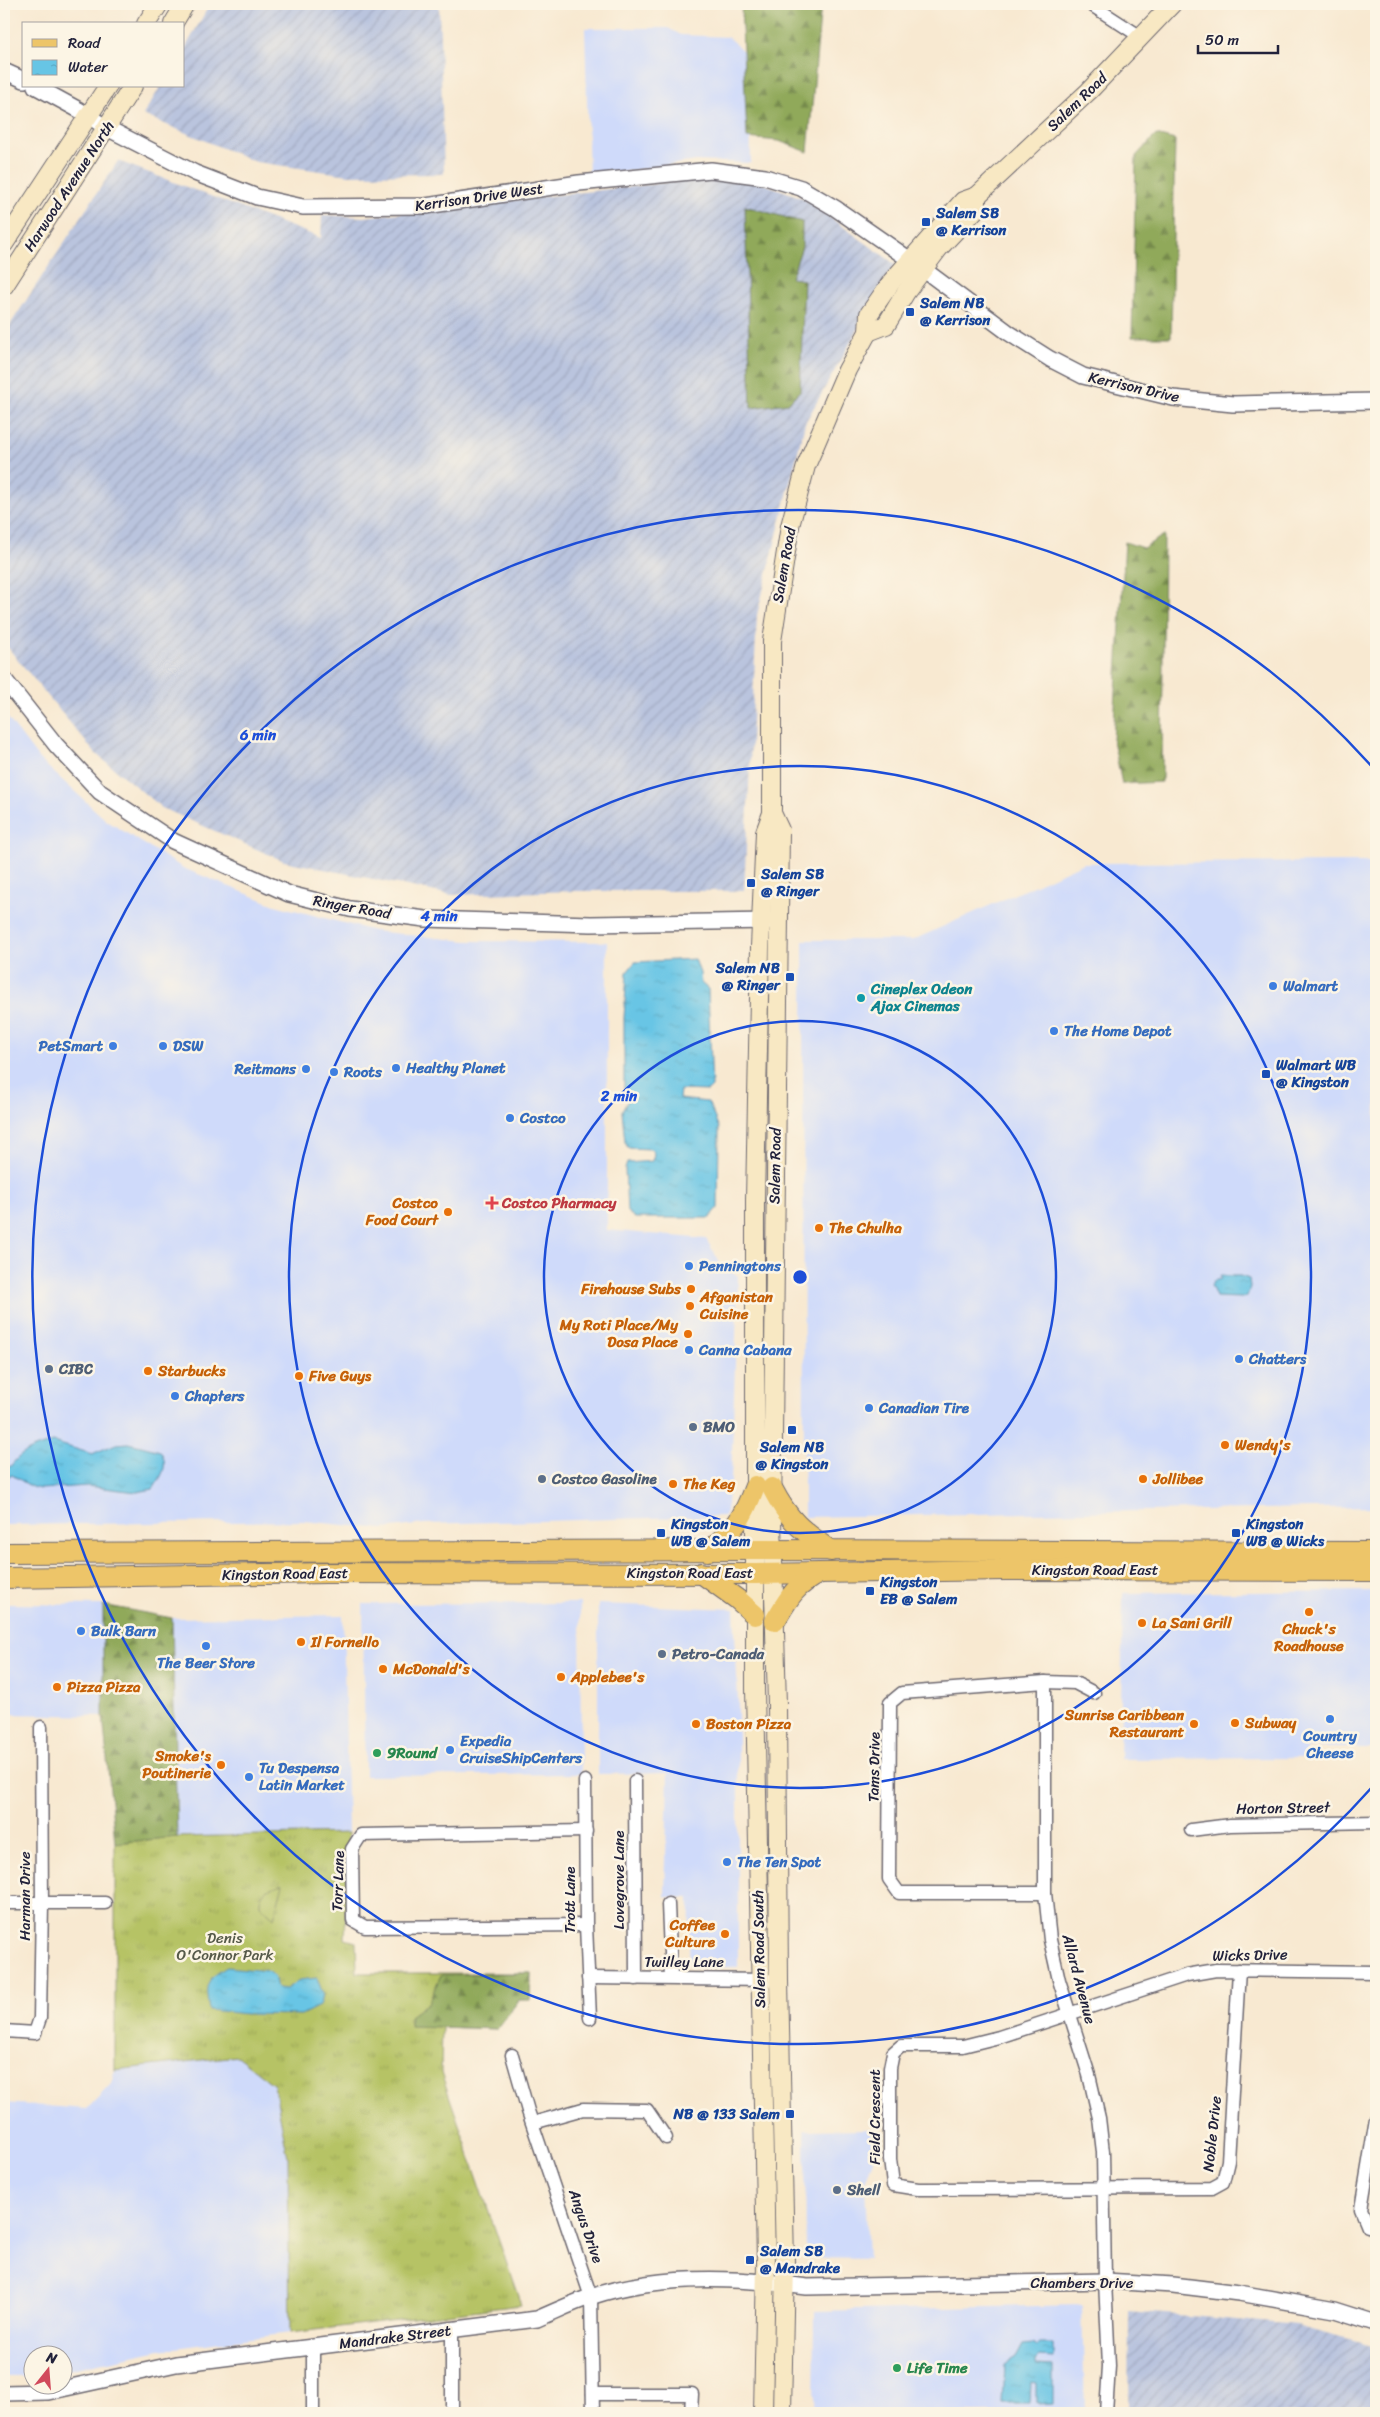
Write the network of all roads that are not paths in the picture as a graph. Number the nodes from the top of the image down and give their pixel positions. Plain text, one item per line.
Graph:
1 (159, 4) edge
2 (185, 4) edge
3 (1090, 4) edge
4 (1172, 4) edge
5 (147, 22) edge
6 (174, 22) edge
7 (1141, 37) junction
8 (4, 71) edge
9 (22, 79) edge
10 (39, 88) edge
11 (107, 88) edge
12 (132, 88) edge
13 (88, 116) junction
14 (106, 128) junction
15 (4, 244) edge
16 (917, 265) junction
17 (4, 286) edge
18 (1376, 401) edge
19 (4, 679) edge
20 (770, 921) junction
21 (763, 1487) junction
22 (772, 1520) joint
23 (764, 1550) junction
24 (708, 1551) junction
25 (831, 1551) junction
26 (1376, 1552) edge
27 (4, 1553) edge
28 (1376, 1571) edge
29 (764, 1573) junction
30 (820, 1573) junction
31 (701, 1574) junction
32 (4, 1578) edge
33 (755, 1615) junction
34 (775, 1622) junction
35 (1045, 1682) junction
36 (1094, 1693) dead end
37 (41, 1727) dead end
38 (585, 1781) dead end
39 (635, 1781) dead end
40 (1376, 1822) edge
41 (1191, 1830) dead end
42 (586, 1831) junction
43 (1045, 1893) junction
44 (4, 1903) edge
45 (105, 1903) dead end
46 (42, 1904) junction
47 (668, 1904) dead end
48 (586, 1925) junction
49 (1239, 1970) junction
50 (1376, 1972) edge
51 (588, 1978) junction
52 (671, 1978) junction
53 (636, 1979) junction
54 (759, 1980) junction
55 (779, 1980) junction
56 (1070, 2014) junction
57 (590, 2018) dead end
58 (4, 2032) edge
59 (512, 2055) dead end
60 (1376, 2118) edge
61 (533, 2123) junction
62 (666, 2138) dead end
63 (1104, 2187) junction
64 (1376, 2228) edge
65 (1104, 2281) junction
66 (765, 2282) junction
67 (784, 2284) junction
68 (591, 2297) junction
69 (1376, 2323) edge
70 (452, 2329) junction
71 (313, 2347) junction
72 (4, 2393) edge
73 (593, 2394) junction
74 (313, 2413) edge
75 (452, 2413) edge
76 (593, 2413) edge
77 (691, 2413) edge
78 (763, 2413) edge
79 (782, 2413) edge
80 (1106, 2413) edge

1 - 5 main road
2 - 6 main road
3 - 7 street
4 - 7 main road, Salem Road
7 - 16 main road, Salem Road
8 - 9 street
10 - 13 street, Kerrison Drive West
11 - 13 main road, Harwood Avenue North
12 - 14 main road, Harwood Avenue North
13 - 14 street, Kerrison Drive West
13 - 15 main road, Harwood Avenue North
14 - 16 street, Kerrison Drive West
14 - 17 main road, Harwood Avenue North
16 - 18 street, Kerrison Drive
16 - 20 main road, Salem Road
19 - 20 street, Ringer Road
20 - 21 main road, Salem Road
21 - 22 main road, Salem Road
21 - 23 main road, Salem Road South
21 - 24 main road
21 - 25 main road
22 - 23 main road, Salem Road South
23 - 24 main road, Kingston Road East
23 - 25 main road, Kingston Road East
23 - 29 main road, Salem Road South
24 - 27 main road, Kingston Road East
25 - 26 main road, Kingston Road East
28 - 30 main road, Kingston Road East
29 - 30 main road, Kingston Road East
29 - 31 main road, Kingston Road East
29 - 33 main road, Salem Road South
29 - 34 main road, Salem Road South
30 - 34 main road
31 - 32 main road, Kingston Road East
31 - 33 main road
33 - 54 main road, Salem Road South
34 - 55 main road, Salem Road South
35 - 36 street, Tams Drive
35 - 43 street, Allard Avenue
35 - 43 street, Tams Drive
37 - 46 street, Harman Drive
38 - 42 street, Trott Lane
39 - 53 street, Lovegrove Lane
40 - 41 street, Horton Street
42 - 48 street, Trott Lane
42 - 48 street, Torr Lane
43 - 56 street, Allard Avenue
44 - 46 street
45 - 46 street
46 - 58 street, Harman Drive
47 - 52 street
48 - 51 street, Trott Lane
49 - 50 street, Wicks Drive
49 - 56 street, Wicks Drive
49 - 63 street, Noble Drive
51 - 53 street, Twilley Lane
51 - 57 street, Trott Lane
52 - 53 street, Twilley Lane
52 - 54 street, Twilley Lane
54 - 55 street, Twilley Lane
54 - 66 main road, Salem Road South
55 - 67 main road, Salem Road South
56 - 63 street, Allard Avenue
56 - 63 street, Field Crescent
59 - 61 street, Angus Drive
60 - 64 street
61 - 62 street
61 - 68 street, Angus Drive
63 - 65 street, Allard Avenue
65 - 67 street, Chambers Drive
65 - 69 street, Chambers Drive
65 - 80 street, Allard Avenue
66 - 67 street, Mandrake Street
66 - 68 street, Mandrake Street
66 - 78 main road, Salem Road South
67 - 79 main road, Salem Road South
68 - 70 street, Mandrake Street
68 - 73 street, Angus Drive
70 - 71 street, Mandrake Street
70 - 75 street
71 - 72 street, Mandrake Street
71 - 74 street
73 - 76 street, Angus Drive
73 - 77 street

